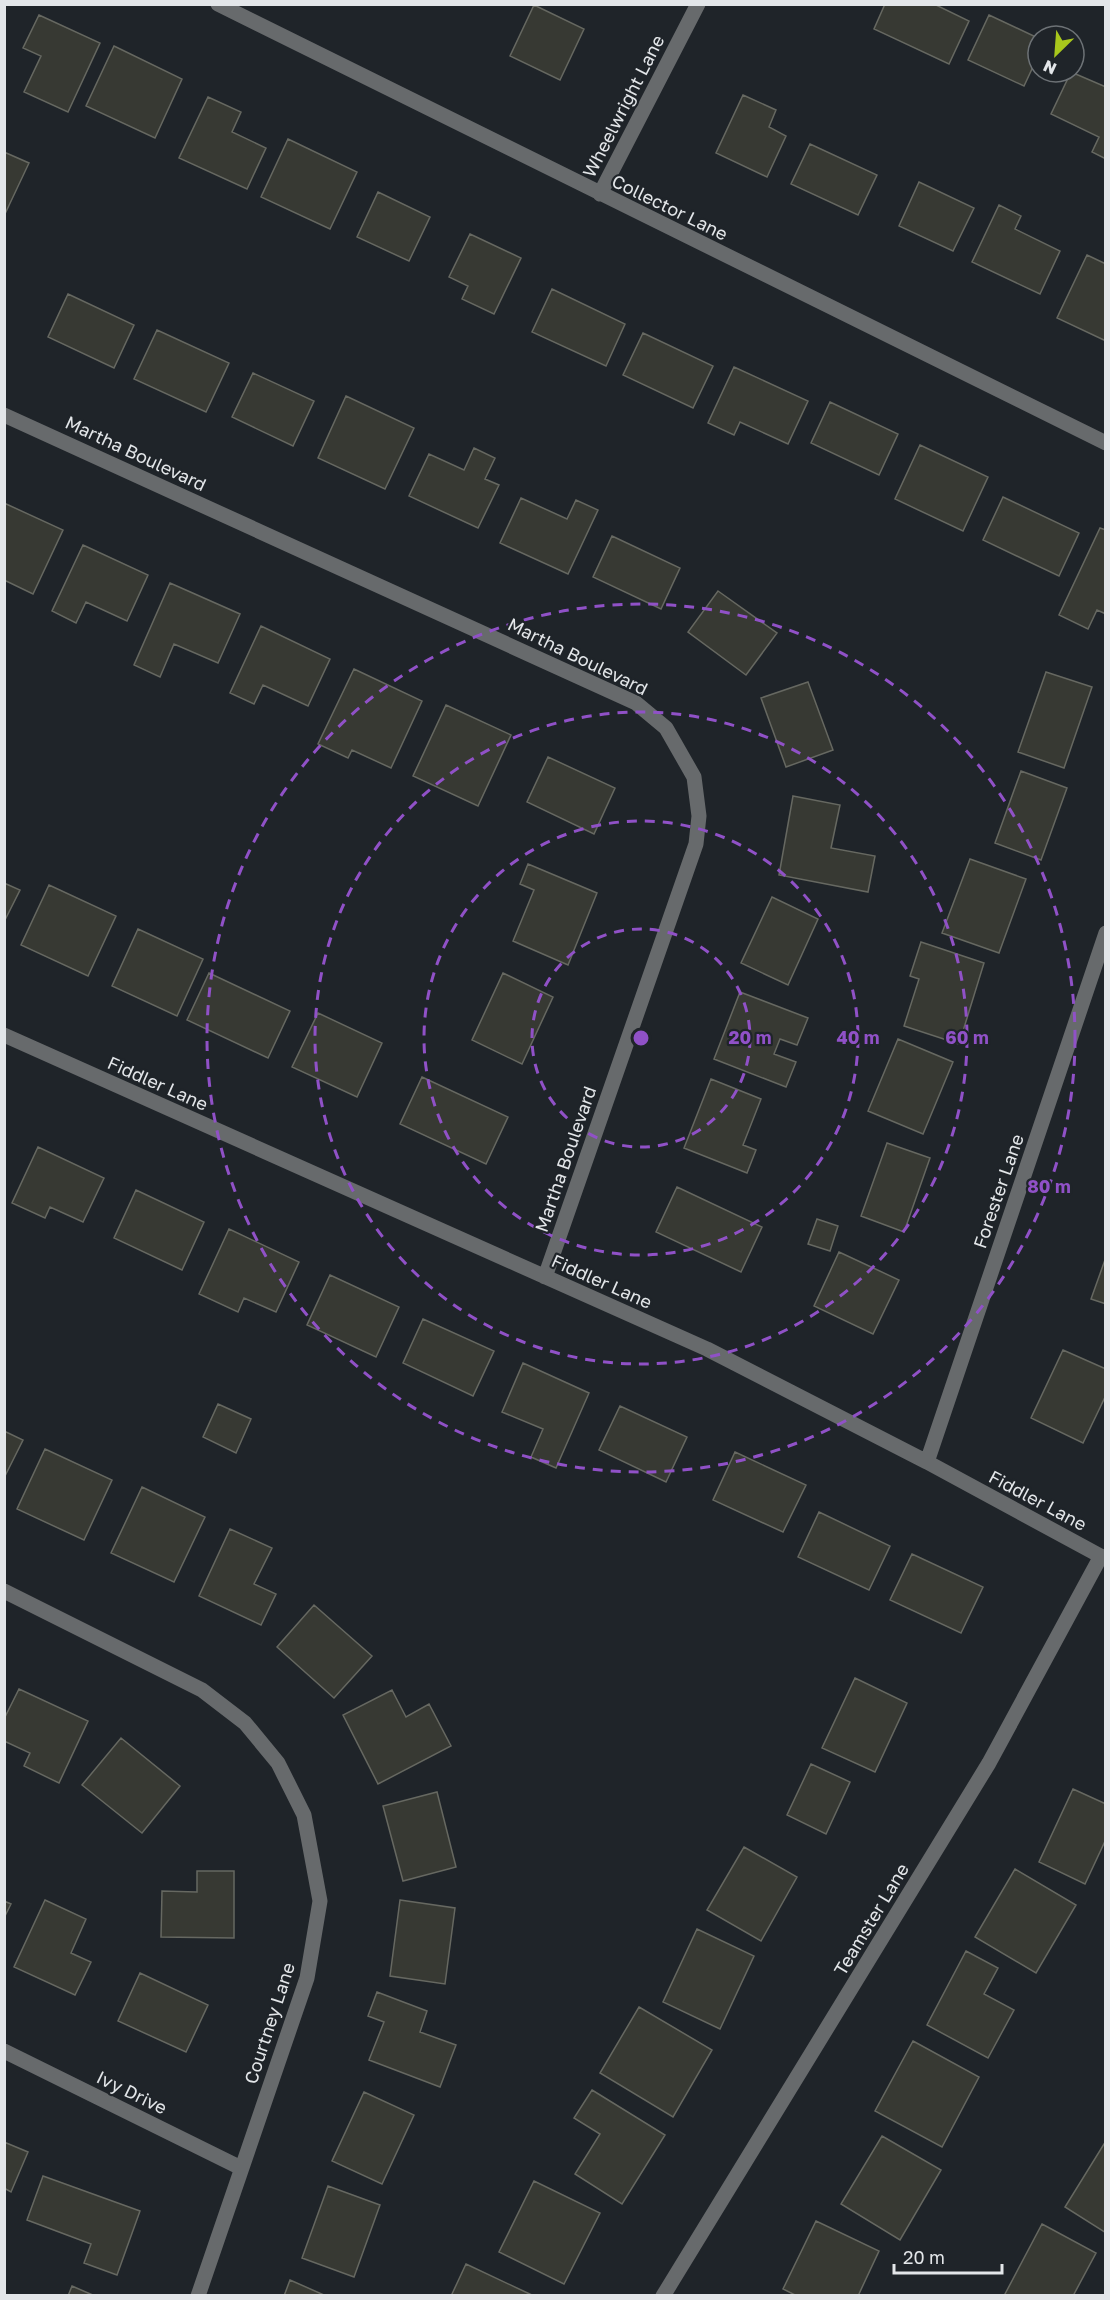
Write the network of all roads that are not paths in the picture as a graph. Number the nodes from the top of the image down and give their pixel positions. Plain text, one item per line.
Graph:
1 (698, 4) edge
2 (228, 7) edge
3 (600, 194) junction
4 (4, 415) edge
5 (1106, 443) edge
6 (1106, 933) edge
7 (4, 1035) edge
8 (544, 1277) junction
9 (927, 1462) junction
10 (1103, 1557) edge
11 (4, 1591) edge
12 (4, 2051) edge
13 (241, 2168) junction
14 (198, 2295) edge
15 (663, 2295) edge

1 - 3 street, Wheelwright Lane
2 - 3 street, Collector Lane
3 - 5 street, Collector Lane
4 - 8 street, Martha Boulevard
6 - 9 street, Forester Lane
7 - 8 street, Fiddler Lane
8 - 9 street, Fiddler Lane
9 - 10 street, Fiddler Lane
10 - 15 street, Teamster Lane
11 - 13 street, Courtney Lane
12 - 13 street, Ivy Drive
13 - 14 street, Courtney Lane

